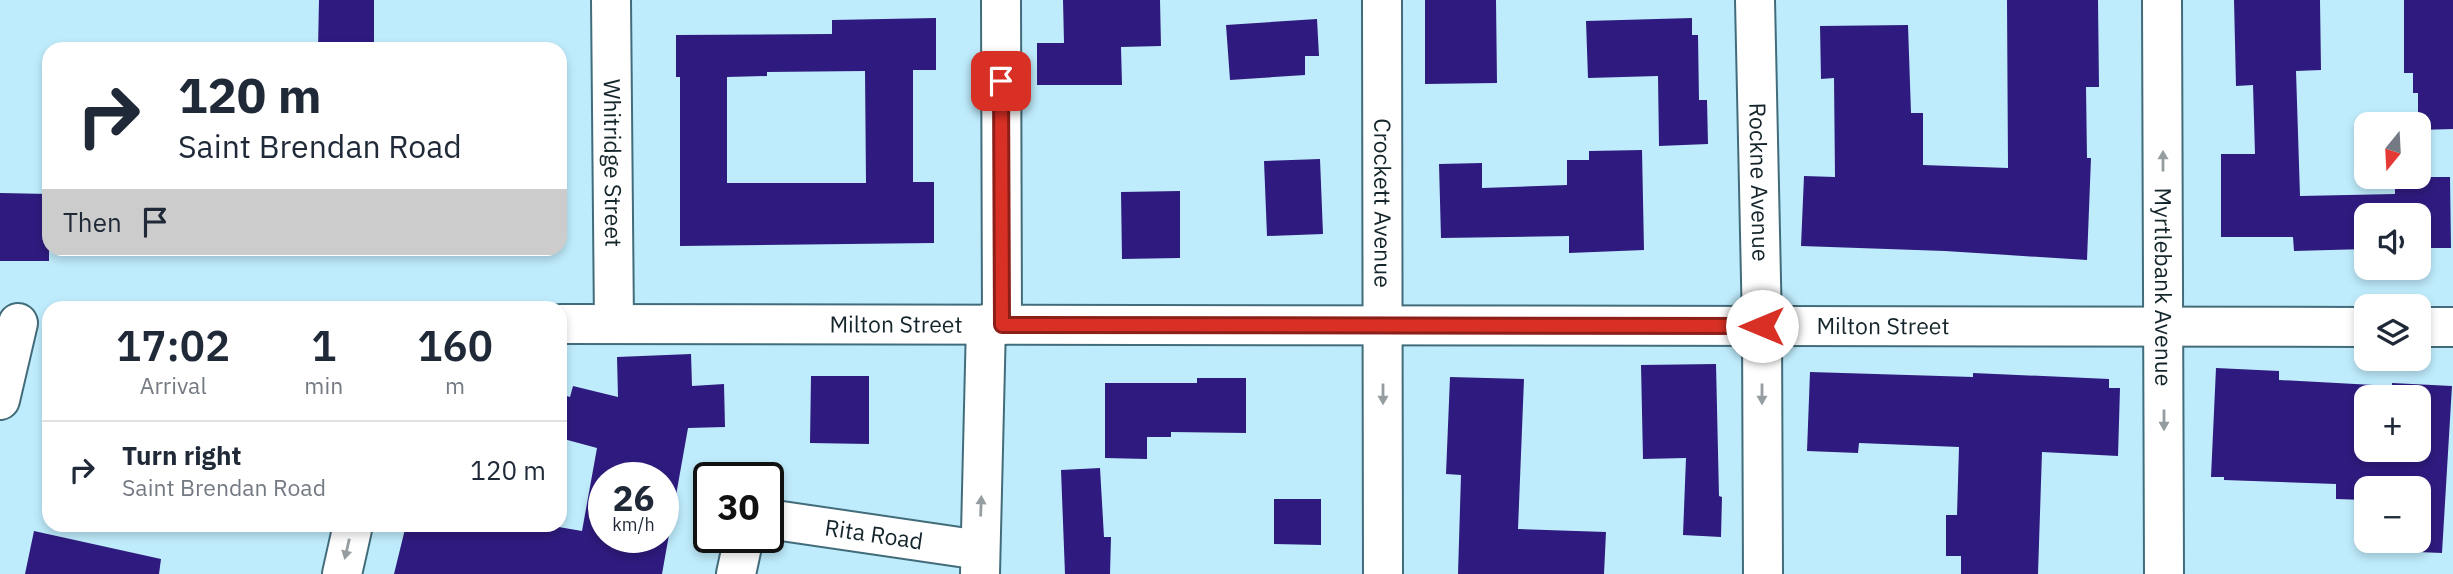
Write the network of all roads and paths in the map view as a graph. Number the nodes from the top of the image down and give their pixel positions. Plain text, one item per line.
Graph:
1 (611, 0) edge
2 (1001, 0) edge
3 (1381, 0) edge
4 (1755, 0) edge
5 (2162, 0) edge
6 (22, 323) edge
7 (567, 324) edge
8 (614, 324) junction
9 (994, 325) junction
10 (1383, 326) junction
11 (1762, 326) junction
12 (2164, 327) junction
13 (2354, 327) edge
14 (2431, 327) edge
15 (2453, 327) edge
16 (0, 400) edge
17 (784, 522) edge
18 (351, 532) edge
19 (741, 553) edge
20 (980, 562) edge
21 (342, 574) edge
22 (736, 574) edge
23 (1382, 574) edge
24 (1763, 574) edge
25 (2164, 574) edge

1 - 8 street, Whitridge Street
2 - 9 street
3 - 10 street, Crockett Avenue
4 - 11 street, Rockne Avenue
12 -> 5 street, Myrtlebank Avenue
6 - 16 street
7 - 8 street, Milton Street
8 - 9 street, Milton Street
9 - 10 street, Milton Street
20 -> 9 street
10 - 11 street, Milton Street
10 -> 23 street, Crockett Avenue
11 - 12 street, Milton Street
11 -> 24 street, Rockne Avenue
12 - 13 street, Milton Street
12 -> 25 street, Myrtlebank Avenue
14 - 15 street
17 - 20 street, Rita Road
18 -> 21 street
19 - 22 street

